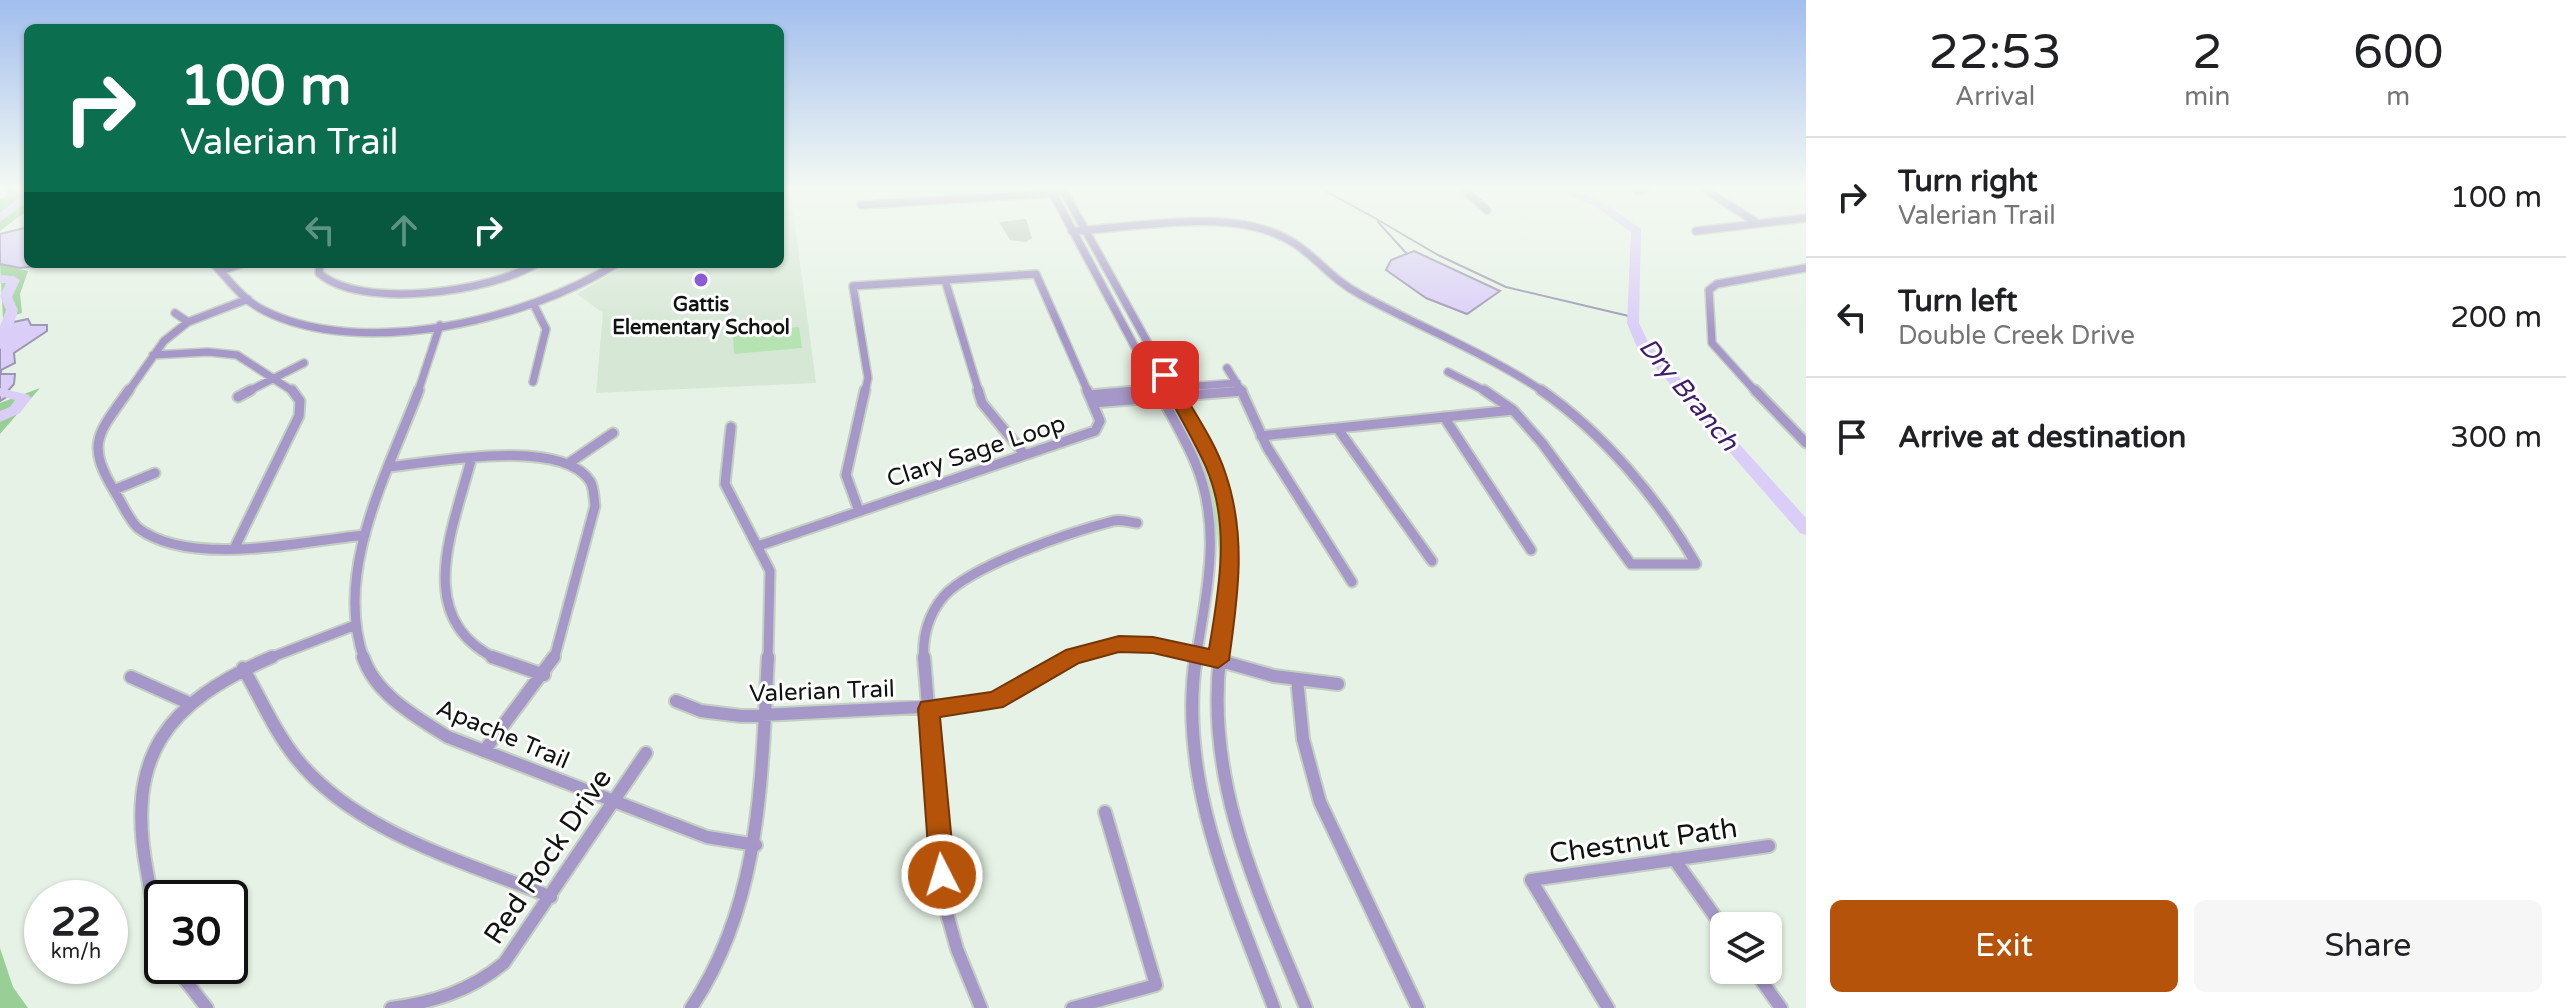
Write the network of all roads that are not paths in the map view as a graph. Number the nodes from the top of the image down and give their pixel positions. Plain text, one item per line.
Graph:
1 (1074, 235) edge
2 (1088, 235) edge
3 (1281, 235) edge
4 (218, 268) edge
5 (230, 268) edge
6 (320, 268) edge
7 (525, 268) edge
8 (609, 268) edge
9 (1806, 268) edge
10 (221, 271) junction
11 (945, 280) junction
12 (248, 299) junction
13 (534, 305) junction
14 (175, 313) dead end
15 (188, 322) junction
16 (440, 325) junction
17 (153, 355) junction
18 (304, 363) dead end
19 (1227, 368) dead end
20 (1448, 372) dead end
21 (273, 380) junction
22 (533, 382) dead end
23 (1240, 387) junction
24 (1175, 393) junction
25 (1160, 394) junction
26 (238, 397) dead end
27 (1091, 399) junction
28 (1513, 410) junction
29 (1444, 417) junction
30 (731, 427) dead end
31 (1338, 429) junction
32 (613, 433) dead end
33 (1261, 436) junction
34 (1806, 443) edge
35 (1025, 455) junction
36 (471, 460) junction
37 (569, 463) junction
38 (389, 467) junction
39 (155, 473) dead end
40 (114, 490) junction
41 (859, 511) junction
42 (1137, 523) dead end
43 (365, 535) junction
44 (758, 546) junction
45 (234, 549) junction
46 (1531, 550) dead end
47 (1432, 561) dead end
48 (1352, 582) dead end
49 (353, 626) junction
50 (1196, 653) junction
51 (1218, 660) junction
52 (243, 668) junction
53 (544, 675) junction
54 (131, 677) dead end
55 (1297, 679) junction
56 (1338, 684) dead end
57 (676, 701) dead end
58 (191, 704) junction
59 (929, 709) junction
60 (765, 716) junction
61 (484, 751) junction
62 (646, 753) dead end
63 (615, 801) junction
64 (1105, 812) dead end
65 (756, 845) junction
66 (1769, 846) dead end
67 (1674, 859) junction
68 (150, 880) edge
69 (551, 897) junction
70 (1712, 912) edge
71 (188, 984) edge
72 (1764, 984) edge
73 (207, 1008) edge
74 (391, 1008) edge
75 (691, 1008) edge
76 (981, 1008) edge
77 (1072, 1008) edge
78 (1274, 1008) edge
79 (1306, 1008) edge
80 (1418, 1008) edge
81 (1608, 1008) edge
82 (1781, 1008) edge

1 - 25 street
2 - 24 street
3 - 28 street
4 - 10 street
5 - 10 street
6 - 7 street
8 - 13 street
9 - 34 street
10 - 12 street
11 - 27 street, Clary Sage Loop
11 - 35 street
11 - 41 street, Clary Sage Loop
12 - 15 street
12 - 16 street
13 - 16 street
13 - 22 street
14 - 15 street
15 - 17 street
16 - 38 street, Apache Trail
17 - 21 street
17 - 40 street
18 - 21 street
19 - 23 street
20 - 28 street
21 - 26 street
21 - 45 street
23 - 24 street
23 - 33 street
24 - 25 street
24 - 51 street
25 - 27 street
25 - 50 street
27 - 35 street, Clary Sage Loop
28 - 29 street
29 - 31 street
29 - 46 street
30 - 44 street
31 - 33 street
31 - 47 street
32 - 37 street
33 - 48 street
35 - 41 street, Clary Sage Loop
36 - 37 street
36 - 38 street
36 - 53 street
37 - 53 street
38 - 43 street, Apache Trail
39 - 40 street
40 - 45 street
41 - 44 street, Clary Sage Loop
42 - 59 street
43 - 45 street
43 - 49 street, Apache Trail
44 - 60 street
49 - 52 street
49 - 61 street, Apache Trail
50 - 51 street, Valerian Trail
50 - 59 street, Valerian Trail
50 - 78 street
51 - 55 street, Valerian Trail
51 - 79 street
52 - 58 street
52 - 69 street
53 - 61 street
54 - 58 street
55 - 56 street, Valerian Trail
55 - 80 street
57 - 60 street, Valerian Trail
58 - 68 street
59 - 60 street, Valerian Trail
59 - 76 street
60 - 65 street
61 - 63 street, Apache Trail
62 - 63 street, Red Rock Drive
63 - 65 street, Apache Trail
63 - 69 street, Red Rock Drive
64 - 77 street
65 - 75 street
66 - 67 street, Chestnut Path
67 - 70 street
67 - 81 street, Chestnut Path
69 - 74 street, Red Rock Drive
71 - 73 street
72 - 82 street

